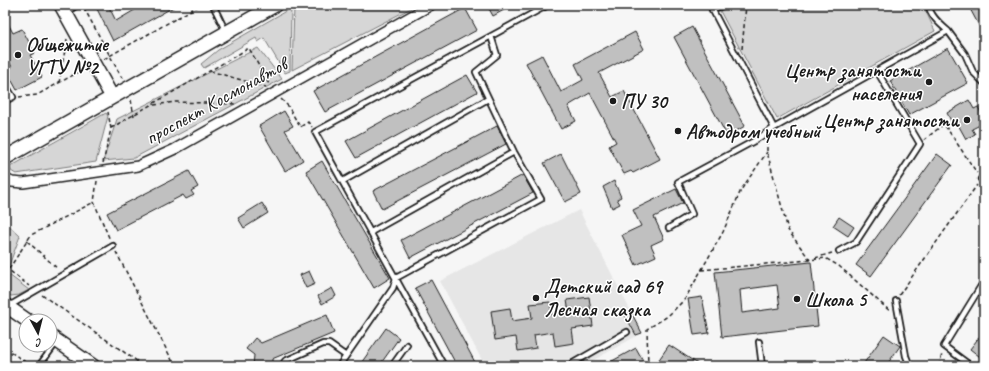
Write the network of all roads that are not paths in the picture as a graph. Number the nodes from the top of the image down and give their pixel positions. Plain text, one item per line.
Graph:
1 (78, 5) edge
2 (213, 5) edge
3 (275, 5) edge
4 (431, 5) edge
5 (548, 5) edge
6 (723, 5) edge
7 (929, 5) edge
8 (711, 7) edge
9 (63, 9) edge
10 (948, 31) junction
11 (226, 33) junction
12 (491, 36) junction
13 (876, 71) junction
14 (5, 84) edge
15 (984, 84) edge
16 (488, 99) junction
17 (108, 100) junction
18 (5, 101) edge
19 (774, 128) junction
20 (514, 152) junction
21 (5, 158) edge
22 (5, 179) edge
23 (343, 181) junction
24 (669, 228) dead end
25 (371, 232) junction
26 (113, 246) road end
27 (839, 251) road end
28 (396, 278) junction
29 (984, 281) edge
30 (896, 301) road end
31 (6, 306) edge
32 (18, 314) edge
33 (628, 332) dead end
34 (58, 342) edge
35 (759, 342) dead end
36 (407, 345) dead end
37 (46, 353) edge
38 (346, 356) junction
39 (39, 366) edge
40 (92, 366) edge
41 (282, 366) edge
42 (339, 366) edge
43 (392, 366) edge
44 (444, 366) edge
45 (568, 366) edge
46 (762, 366) edge
47 (910, 366) edge
48 (971, 366) edge

1 - 9 lane
2 - 11 lane
3 - 11 main road
4 - 22 street, проспект Космонавтов
5 - 12 lane
6 - 8 lane
7 - 10 lane
8 - 19 lane
9 - 17 main road
10 - 13 lane
10 - 15 lane
11 - 17 main road
12 - 16 lane
12 - 23 lane
13 - 19 lane
13 - 27 lane
14 - 18 lane
16 - 20 lane
16 - 23 lane
17 - 21 main road
19 - 24 lane
20 - 25 lane
20 - 28 lane
23 - 25 lane
25 - 28 lane
26 - 31 lane
28 - 38 lane
28 - 44 lane
29 - 48 lane
30 - 47 lane
31 - 32 main road
33 - 45 lane
34 - 40 main road
35 - 46 lane
36 - 43 lane
37 - 39 lane
38 - 41 lane
38 - 42 lane

